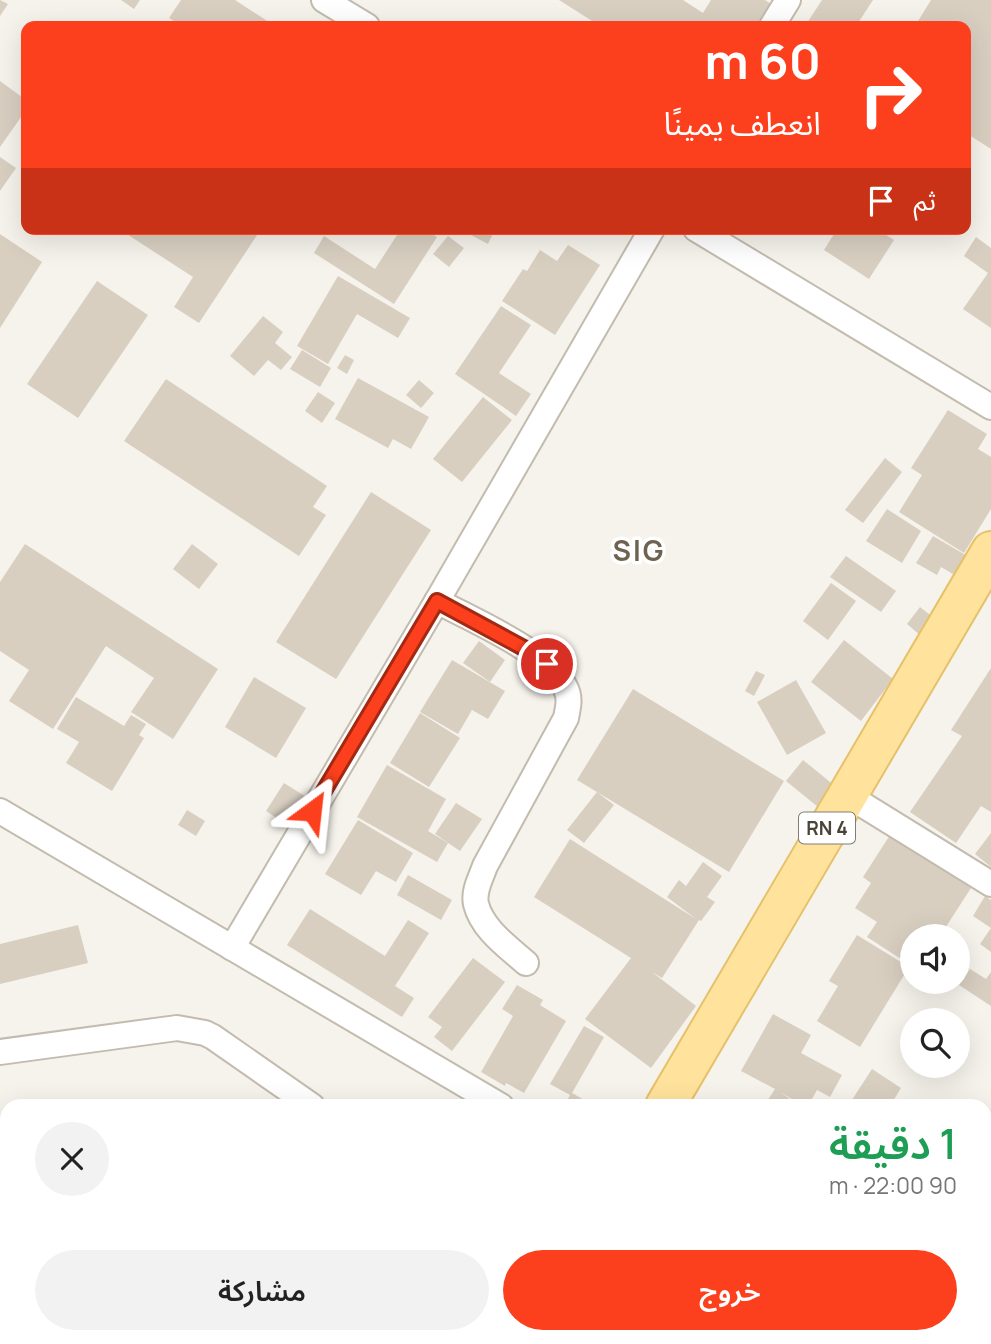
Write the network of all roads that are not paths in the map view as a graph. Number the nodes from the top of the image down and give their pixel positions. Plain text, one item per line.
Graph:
1 (324, 0) edge
2 (788, 0) edge
3 (358, 21) edge
4 (775, 21) edge
5 (649, 235) edge
6 (706, 235) edge
7 (991, 407) edge
8 (991, 551) edge
9 (437, 601) junction
10 (847, 795) junction
11 (0, 811) edge
12 (991, 884) edge
13 (232, 948) junction
14 (526, 964) dead end
15 (0, 1052) edge
16 (302, 1099) edge
17 (489, 1099) edge
18 (669, 1099) edge

1 - 3 street
2 - 4 street
5 - 9 street
6 - 7 street
8 - 10 main road, RN 4
9 - 13 street
9 - 14 street
10 - 12 street
10 - 18 main road, RN 4
11 - 13 street
13 - 17 street
15 - 16 street

